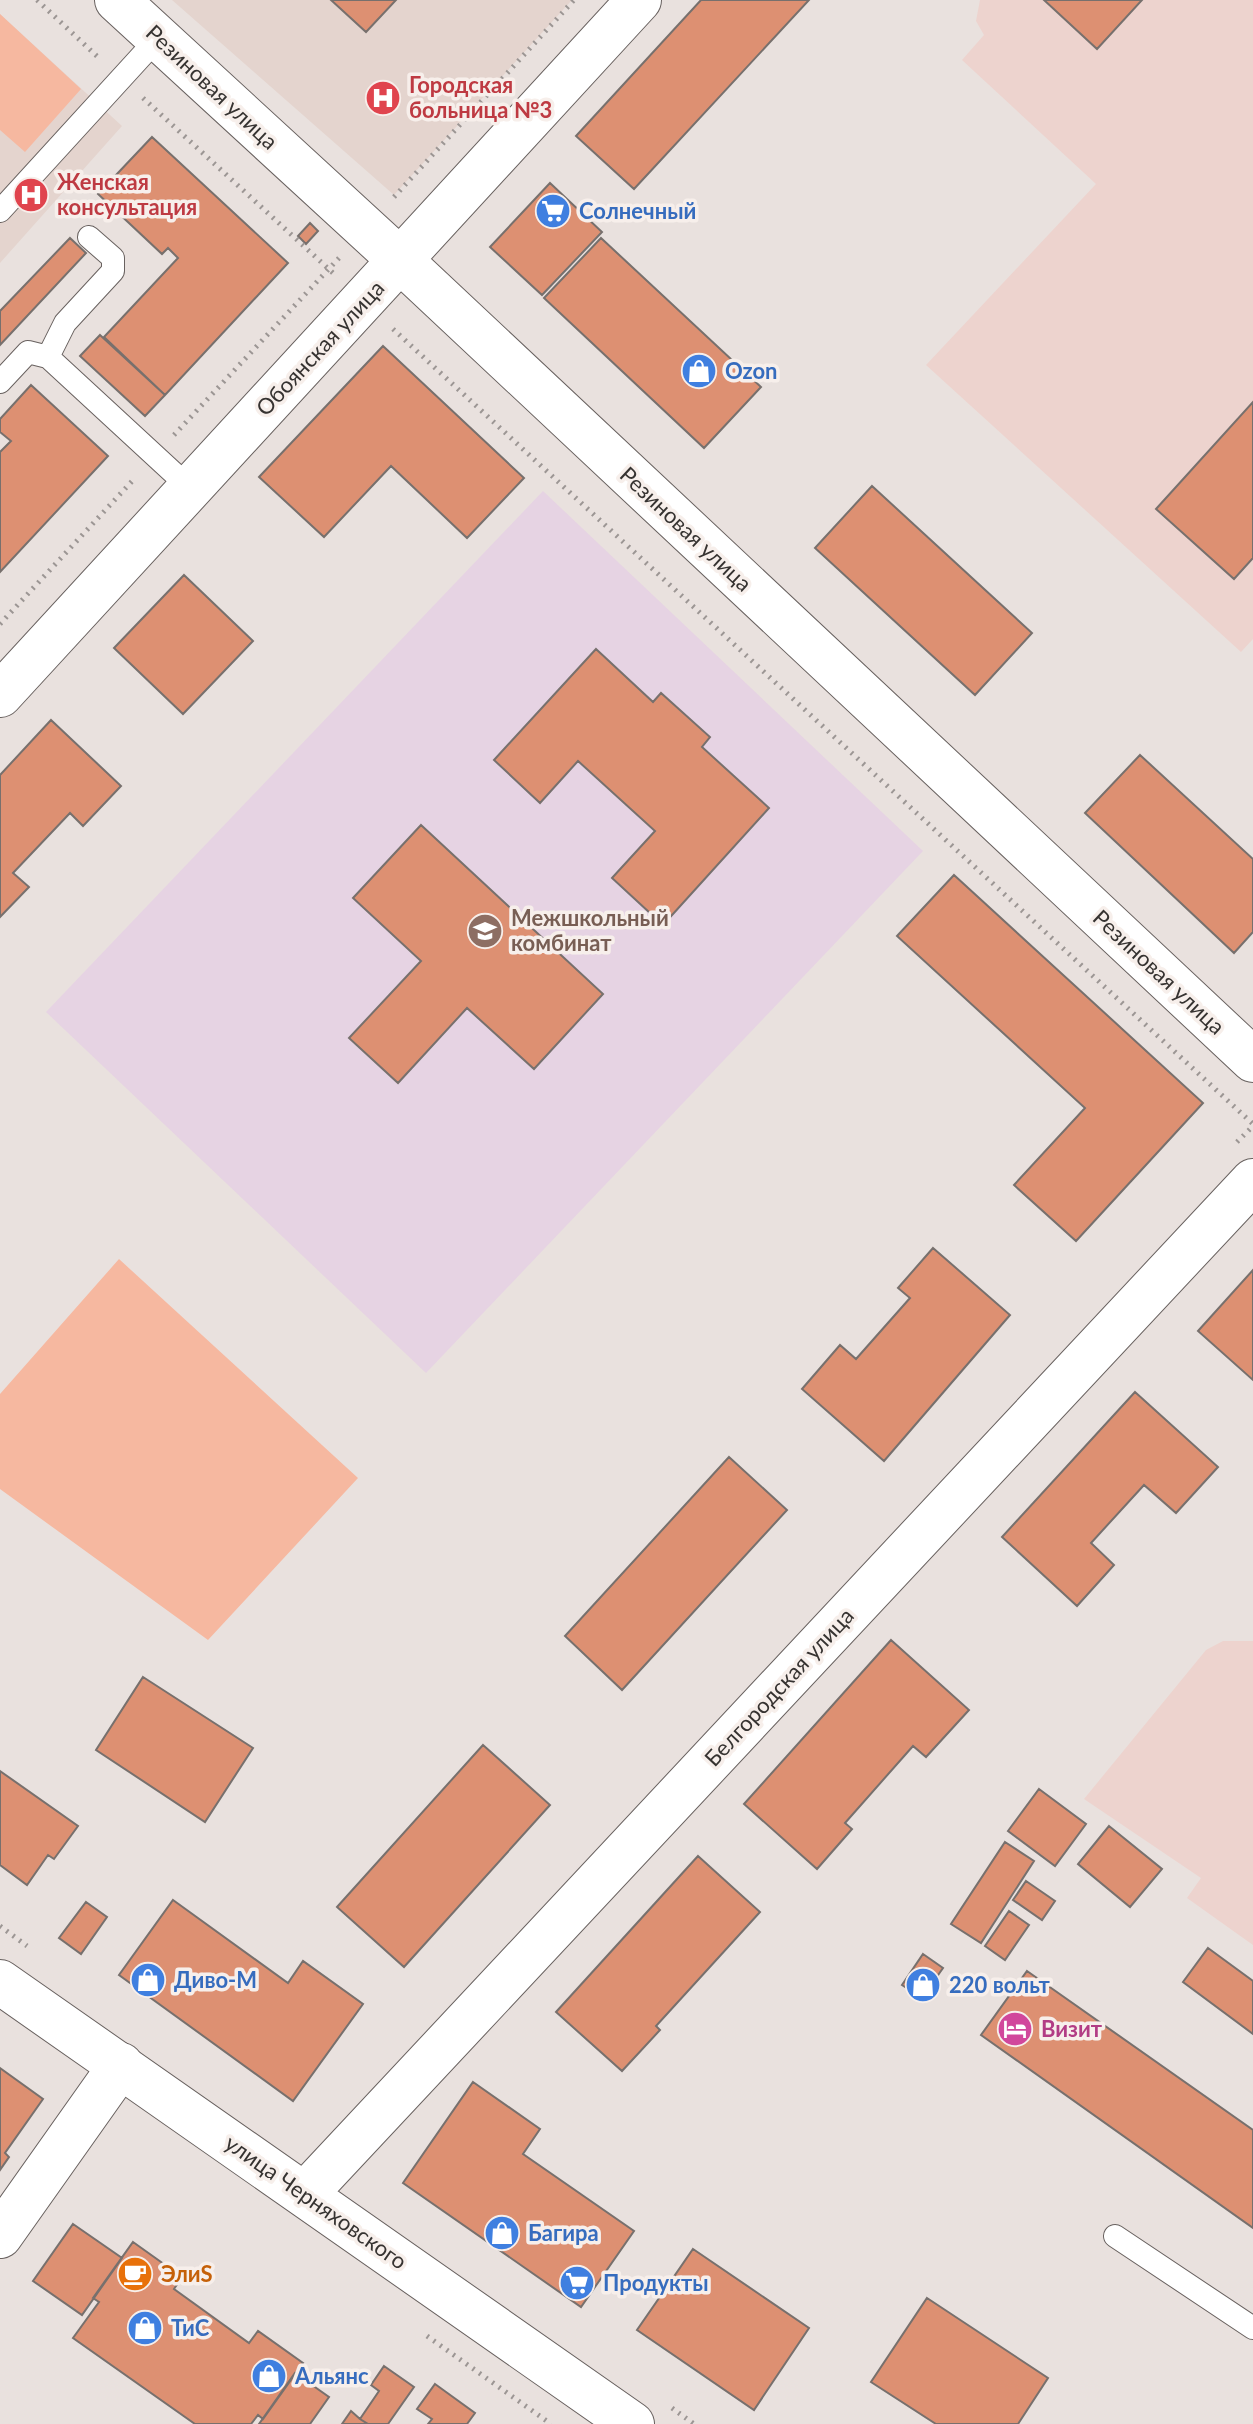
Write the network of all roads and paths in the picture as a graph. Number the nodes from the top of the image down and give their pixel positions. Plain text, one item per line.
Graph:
1 (37, 0) edge
2 (117, 0) edge
3 (574, 0) edge
4 (639, 0) edge
5 (158, 38) junction
6 (121, 78) junction
7 (0, 211) edge
8 (379, 214) junction
9 (89, 237) dead end
10 (401, 261) junction
11 (329, 269) junction
12 (363, 301) junction
13 (48, 357) junction
14 (0, 382) edge
15 (155, 456) junction
16 (191, 489) junction
17 (0, 624) edge
18 (0, 695) edge
19 (1253, 1060) edge
20 (1253, 1124) edge
21 (1253, 1181) edge
22 (0, 1982) edge
23 (121, 2065) junction
24 (305, 2194) junction
25 (0, 2236) edge
26 (1115, 2236) dead end
27 (1253, 2328) edge
28 (632, 2424) edge

1 - 6 path
2 - 5 street, Резиновая улица
3 - 8 path
4 - 10 street, Обоянская улица
5 - 6 lane
5 - 8 street, Резиновая улица
6 - 7 lane
6 - 11 path
8 - 10 street, Резиновая улица
8 - 11 path
9 - 13 lane
10 - 12 street, Обоянская улица
10 - 19 street, Резиновая улица
11 - 12 path
11 - 15 path
12 - 16 street, Обоянская улица
12 - 20 path
13 - 14 lane
13 - 15 lane
15 - 16 lane
15 - 17 path
16 - 18 street, Обоянская улица
21 - 24 street, Белгородская улица
22 - 23 street, улица Черняховского
23 - 24 street, улица Черняховского
23 - 25 street
24 - 28 street, улица Черняховского
26 - 27 lane

